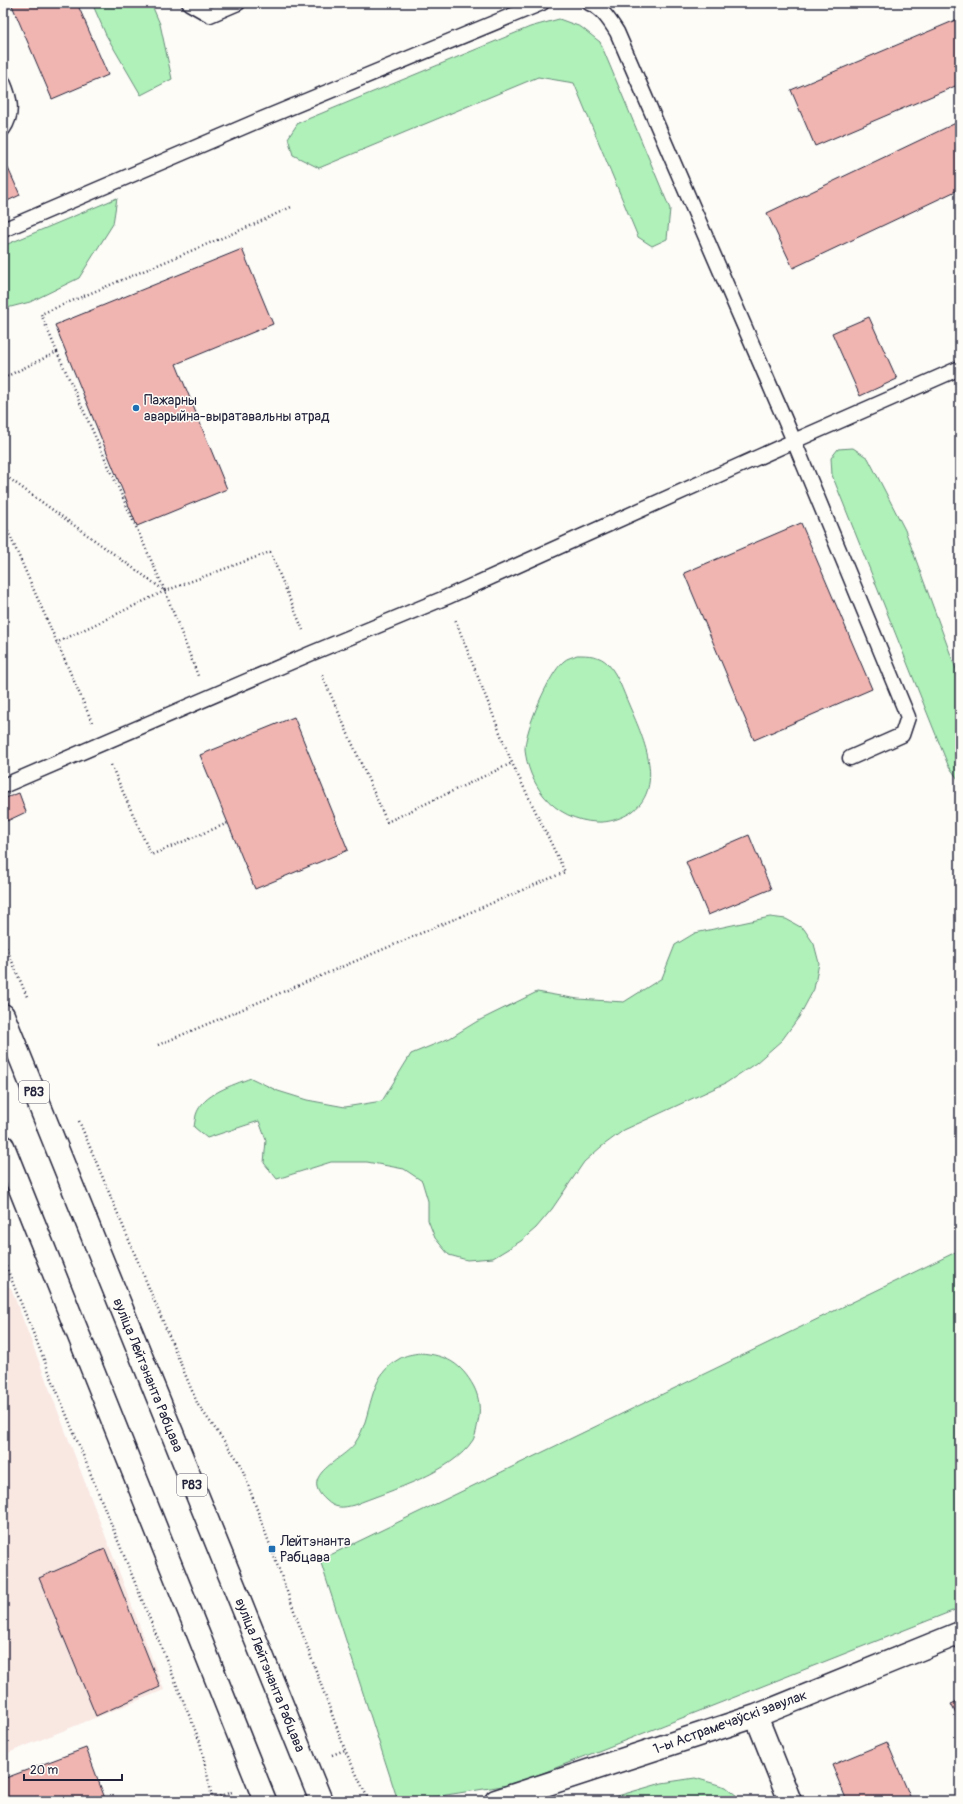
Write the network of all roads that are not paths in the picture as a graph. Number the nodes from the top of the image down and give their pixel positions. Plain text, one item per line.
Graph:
1 (189, 3) edge
2 (238, 3) edge
3 (542, 3) edge
4 (589, 3) edge
5 (3, 82) edge
6 (3, 128) edge
7 (3, 230) edge
8 (960, 368) edge
9 (794, 441) junction
10 (850, 758) dead end
11 (3, 786) edge
12 (3, 1015) edge
13 (3, 1146) edge
14 (960, 1633) edge
15 (756, 1716) junction
16 (265, 1801) edge
17 (321, 1801) edge
18 (496, 1801) edge
19 (790, 1801) edge

1 - 2 lane
3 - 7 lane
4 - 9 lane
5 - 6 lane
8 - 9 lane
9 - 10 lane
9 - 11 lane
12 - 17 main road, вуліца Лейтэнанта Рабцава / Р83
13 - 16 main road
14 - 15 main road, 1-ы Астрамечаўскі завулак
15 - 18 main road, 1-ы Астрамечаўскі завулак
15 - 19 main road

